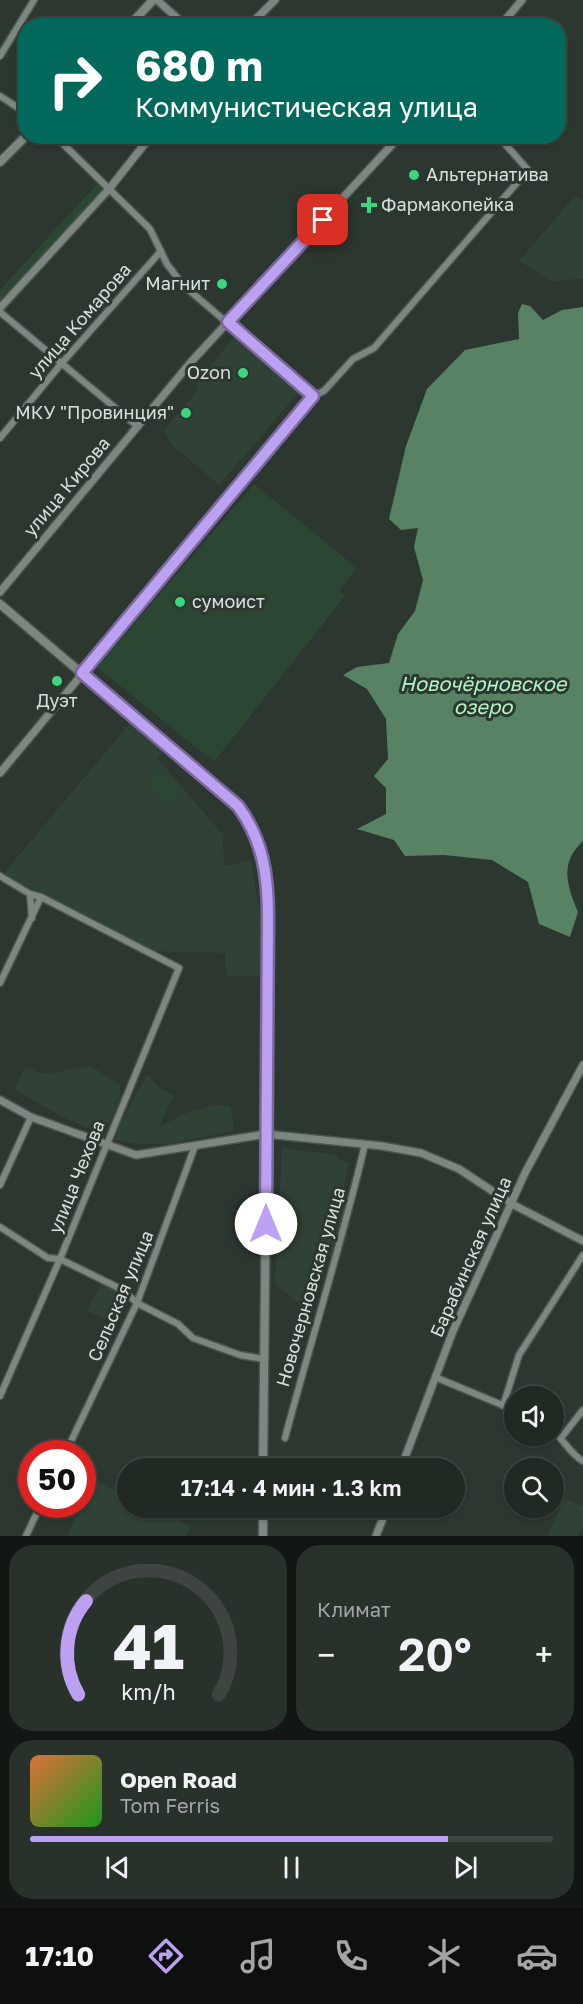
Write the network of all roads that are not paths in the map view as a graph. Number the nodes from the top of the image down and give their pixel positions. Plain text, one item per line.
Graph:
1 (34, 0) edge
2 (155, 0) edge
3 (275, 0) edge
4 (522, 0) edge
5 (23, 18) edge
6 (137, 18) edge
7 (176, 18) edge
8 (257, 18) edge
9 (507, 18) edge
10 (18, 26) edge
11 (0, 56) edge
12 (0, 96) edge
13 (18, 108) edge
14 (18, 144) edge
15 (63, 144) edge
16 (146, 144) edge
17 (393, 144) edge
18 (505, 144) edge
19 (0, 162) edge
20 (110, 189) junction
21 (161, 251) junction
22 (0, 310) edge
23 (228, 322) junction
24 (61, 364) junction
25 (313, 396) junction
26 (137, 426) junction
27 (0, 438) edge
28 (0, 592) edge
29 (0, 604) edge
30 (82, 673) junction
31 (0, 773) edge
32 (0, 876) edge
33 (30, 894) junction
34 (41, 897) junction
35 (32, 918) junction
36 (0, 984) edge
37 (583, 1065) edge
38 (0, 1100) edge
39 (31, 1117) junction
40 (266, 1134) junction
41 (365, 1144) junction
42 (106, 1146) junction
43 (195, 1146) junction
44 (0, 1185) edge
45 (512, 1204) junction
46 (0, 1227) edge
47 (583, 1241) edge
48 (583, 1255) edge
49 (60, 1259) junction
50 (137, 1303) junction
51 (264, 1359) junction
52 (435, 1377) junction
53 (0, 1396) edge
54 (503, 1406) joint
55 (583, 1410) edge
56 (564, 1434) edge
57 (285, 1438) dead end
58 (72, 1440) edge
59 (564, 1442) edge
60 (264, 1458) edge
61 (406, 1458) edge
62 (583, 1461) edge
63 (34, 1518) edge
64 (263, 1518) edge
65 (383, 1518) edge
66 (26, 1536) edge
67 (263, 1536) edge
68 (376, 1536) edge

1 - 5 street
2 - 6 main road
2 - 7 street
3 - 8 street
4 - 9 street
10 - 11 street
12 - 13 street
14 - 19 main road
15 - 20 street
16 - 20 street
17 - 23 street, улица Кирова
18 - 25 street
20 - 21 street
20 - 22 street
21 - 23 street
21 - 24 street, улица Комарова
22 - 24 street
23 - 25 street
23 - 26 street, улица Кирова
24 - 26 street
24 - 27 street, улица Комарова
25 - 30 street
26 - 28 street, улица Кирова
29 - 30 main road
30 - 31 street
30 - 40 main road
32 - 33 street
33 - 34 street
33 - 35 street
34 - 35 street
34 - 42 street, улица Чехова
35 - 36 street
37 - 45 street, Барабинская улица
38 - 39 street
39 - 42 street
39 - 44 street
40 - 41 street
40 - 43 street
40 - 51 main road
41 - 45 street
41 - 57 street, Новочерновская улица
42 - 43 street
42 - 49 street, улица Чехова
43 - 50 street, Сельская улица
45 - 47 street
45 - 52 street, Барабинская улица
46 - 49 street
48 - 54 street
49 - 50 street
49 - 53 street, улица Чехова
50 - 51 street
50 - 58 street, Сельская улица
51 - 60 main road
52 - 54 street
52 - 61 street, Барабинская улица
55 - 56 street
59 - 62 street
63 - 66 street
64 - 67 main road
65 - 68 street

